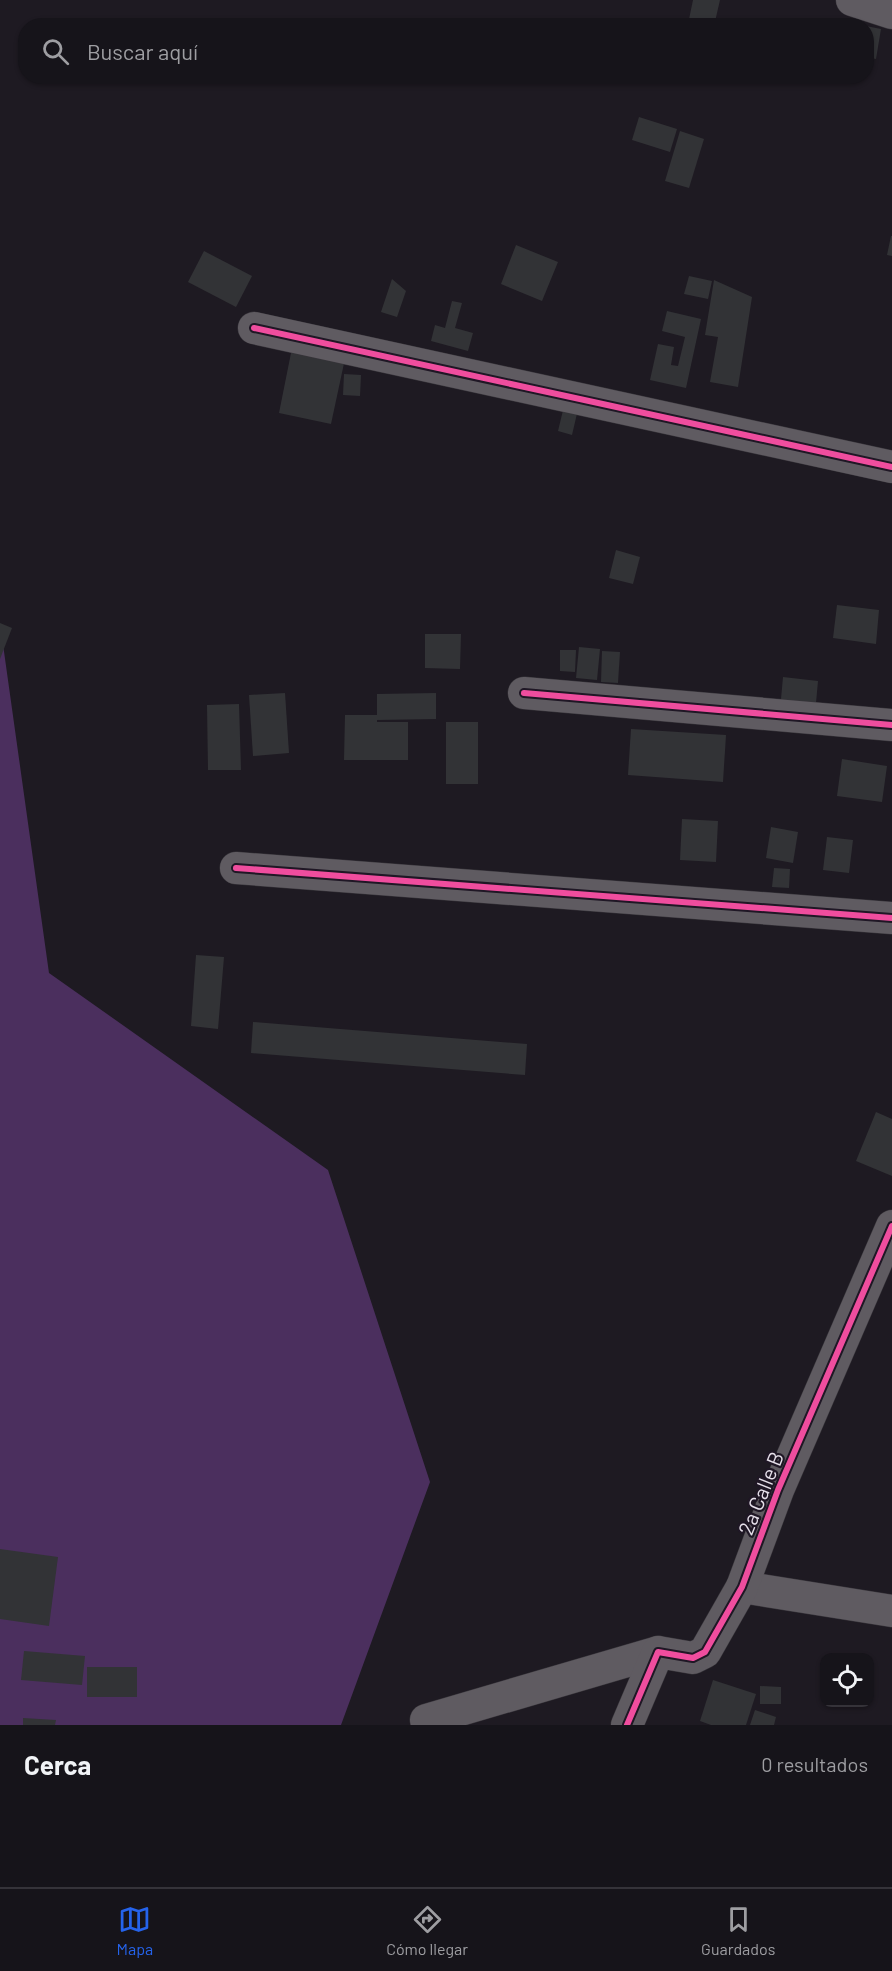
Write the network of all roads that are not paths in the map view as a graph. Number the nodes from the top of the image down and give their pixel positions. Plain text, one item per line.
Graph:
1 (852, 0) edge
2 (892, 13) edge
3 (254, 328) dead end
4 (892, 467) edge
5 (524, 693) dead end
6 (892, 725) edge
7 (236, 868) dead end
8 (892, 918) edge
9 (892, 1226) edge
10 (742, 1587) junction
11 (892, 1611) edge
12 (658, 1652) junction
13 (426, 1720) dead end
14 (627, 1725) edge

1 - 2 street
3 - 4 street
5 - 6 street
7 - 8 street
9 - 10 street, 2a Calle B
10 - 11 street
10 - 12 street, 2a Calle B
12 - 13 street
12 - 14 street

